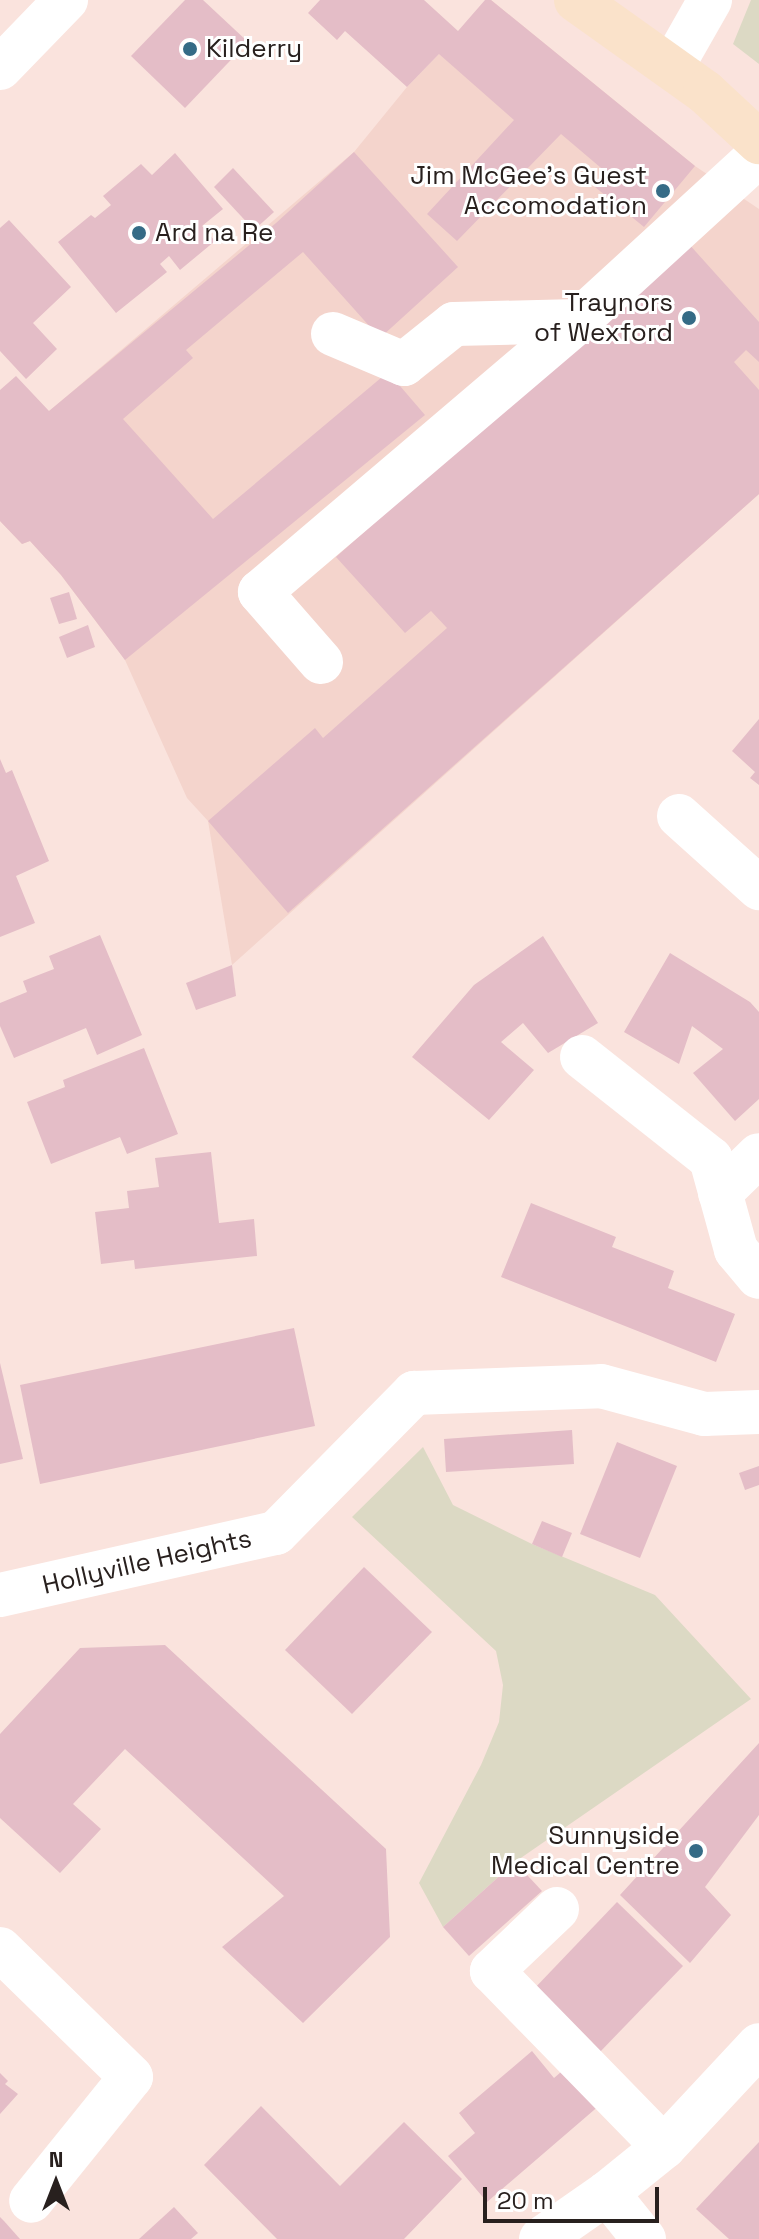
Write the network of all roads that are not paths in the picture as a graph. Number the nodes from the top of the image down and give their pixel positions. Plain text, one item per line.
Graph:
1 (66, 0) edge
2 (576, 0) edge
3 (710, 0) edge
4 (672, 67) junction
5 (0, 68) edge
6 (759, 142) edge
7 (759, 155) edge
8 (578, 321) junction
9 (333, 334) dead end
10 (321, 662) dead end
11 (679, 816) dead end
12 (759, 888) edge
13 (582, 1057) dead end
14 (759, 1155) edge
15 (720, 1193) junction
16 (759, 1277) edge
17 (759, 1412) edge
18 (0, 1595) edge
19 (557, 1909) dead end
20 (0, 1949) edge
21 (759, 2045) edge
22 (664, 2147) junction
23 (607, 2193) junction
24 (31, 2201) dead end
25 (541, 2239) edge
26 (644, 2239) edge

1 - 5 street
2 - 4 main road
3 - 4 street
4 - 6 main road
7 - 8 street
8 - 9 street
8 - 10 street
11 - 12 street
13 - 15 street
14 - 15 street
15 - 16 street
17 - 18 street, Hollyville Heights
19 - 22 street
20 - 24 street
21 - 22 street
22 - 23 street
23 - 25 street
23 - 26 street

